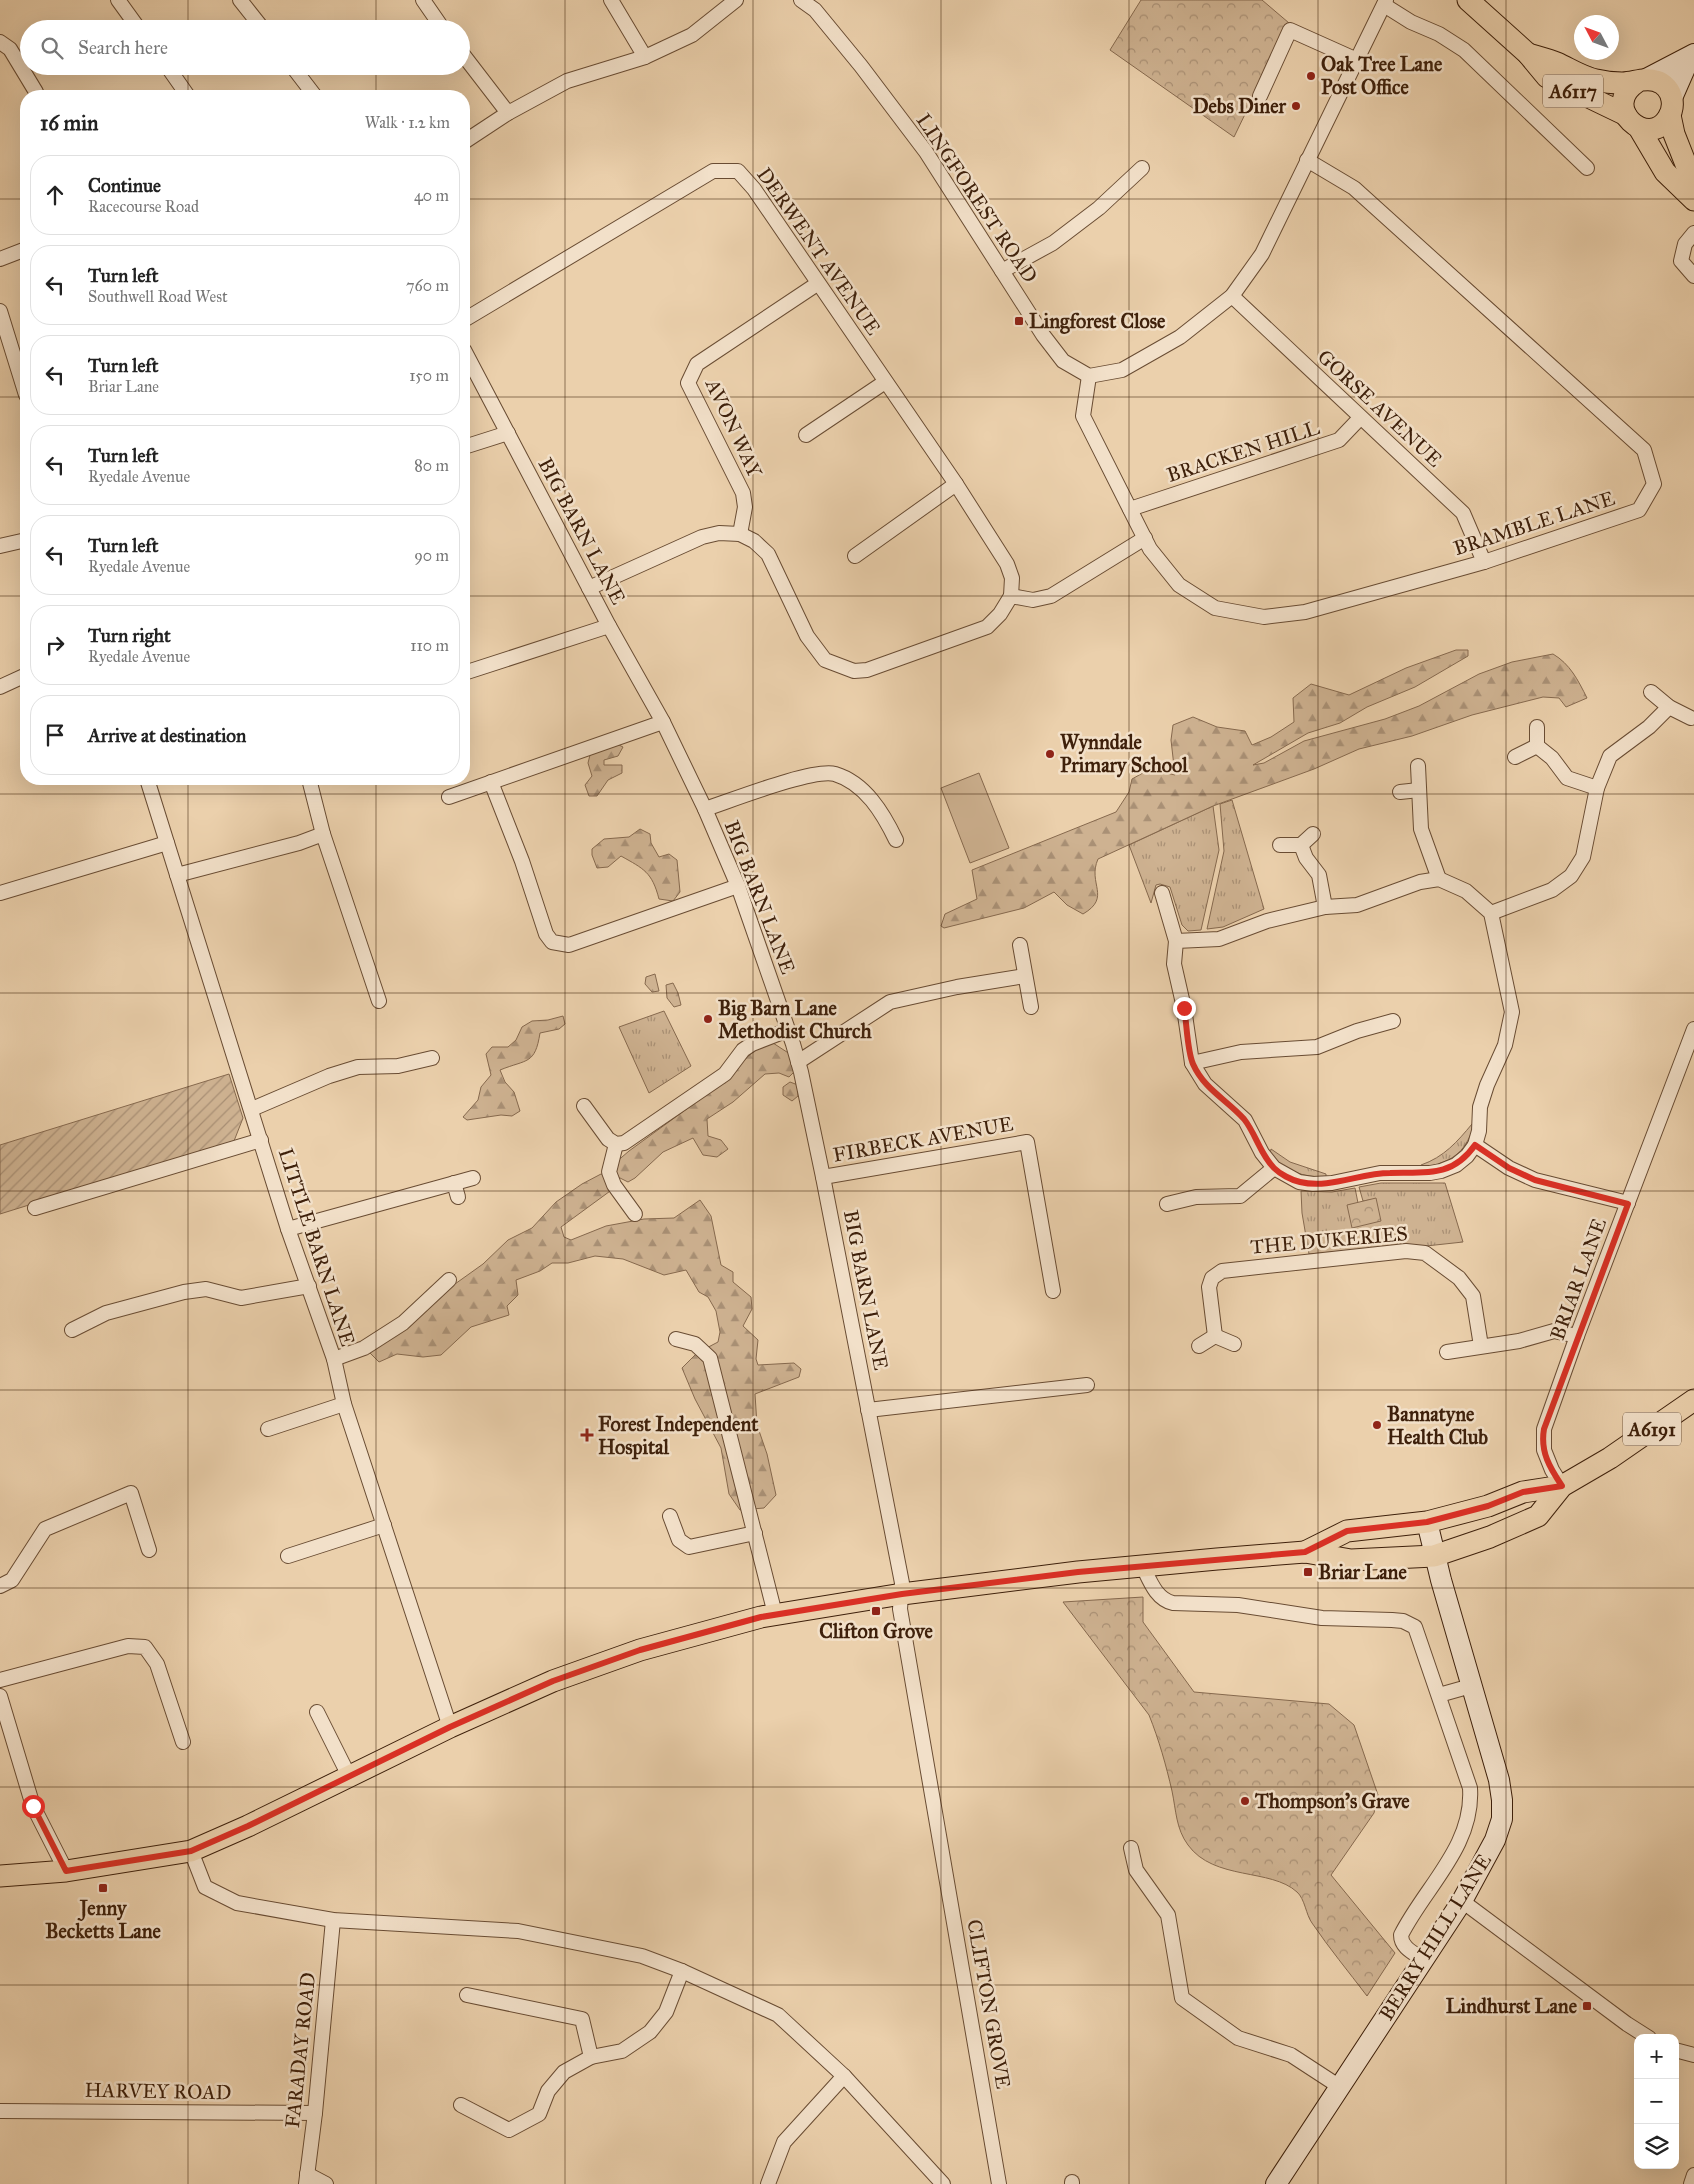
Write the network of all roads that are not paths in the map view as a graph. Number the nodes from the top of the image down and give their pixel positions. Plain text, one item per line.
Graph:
1 (118, 0) edge
2 (240, 0) edge
3 (423, 0) edge
4 (611, 0) edge
5 (736, 0) edge
6 (801, 0) edge
7 (1468, 0) edge
8 (1384, 2) edge
9 (132, 20) edge
10 (257, 20) edge
11 (437, 20) edge
12 (0, 42) edge
13 (1528, 54) junction
14 (1692, 56) edge
15 (645, 57) junction
16 (1356, 60) junction
17 (470, 64) edge
18 (20, 66) edge
19 (26, 75) edge
20 (173, 75) edge
21 (299, 75) edge
22 (1641, 81) junction
23 (35, 90) edge
24 (184, 90) edge
25 (310, 90) edge
26 (1260, 96) dead end
27 (1671, 106) junction
28 (508, 113) junction
29 (1632, 122) junction
30 (470, 138) edge
31 (1307, 160) junction
32 (1142, 168) dead end
33 (1587, 168) dead end
34 (1692, 197) edge
35 (1694, 233) edge
36 (20, 251) edge
37 (0, 259) edge
38 (1002, 271) junction
39 (1694, 276) edge
40 (817, 284) junction
41 (1232, 296) junction
42 (0, 311) edge
43 (470, 316) edge
44 (470, 361) edge
45 (20, 376) edge
46 (1088, 376) junction
47 (885, 382) junction
48 (1360, 418) junction
49 (508, 433) junction
50 (806, 435) dead end
51 (470, 444) edge
52 (956, 484) junction
53 (1130, 509) junction
54 (740, 534) junction
55 (1145, 538) junction
56 (20, 541) edge
57 (0, 546) edge
58 (855, 556) dead end
59 (1484, 562) junction
60 (589, 588) junction
61 (1011, 596) junction
62 (609, 626) junction
63 (470, 671) edge
64 (20, 678) edge
65 (0, 687) edge
66 (1651, 692) dead end
67 (1670, 707) junction
68 (1691, 718) dead end
69 (663, 722) junction
70 (1537, 727) dead end
71 (1537, 746) junction
72 (1515, 757) dead end
73 (1418, 766) dead end
74 (491, 782) junction
75 (149, 785) edge
76 (311, 785) edge
77 (1597, 788) junction
78 (1419, 790) junction
79 (1400, 792) dead end
80 (449, 796) dead end
81 (705, 809) junction
82 (323, 834) junction
83 (1313, 834) dead end
84 (896, 840) dead end
85 (167, 843) junction
86 (1280, 845) dead end
87 (1301, 845) junction
88 (177, 875) junction
89 (1439, 879) junction
90 (738, 886) junction
91 (0, 893) edge
92 (1162, 893) dead end
93 (1324, 907) junction
94 (1491, 914) junction
95 (1176, 941) junction
96 (1020, 945) dead end
97 (1025, 976) junction
98 (378, 1001) dead end
99 (1031, 1007) dead end
100 (1393, 1021) dead end
101 (1694, 1029) edge
102 (788, 1030) junction
103 (432, 1058) dead end
104 (798, 1062) junction
105 (1192, 1063) junction
106 (584, 1106) dead end
107 (252, 1109) junction
108 (261, 1140) junction
109 (616, 1144) junction
110 (1475, 1145) junction
111 (1274, 1168) junction
112 (823, 1177) junction
113 (474, 1178) dead end
114 (454, 1183) junction
115 (458, 1197) dead end
116 (1167, 1204) dead end
117 (1628, 1204) junction
118 (35, 1208) dead end
119 (634, 1214) dead end
120 (288, 1228) junction
121 (449, 1280) dead end
122 (310, 1286) junction
123 (1053, 1291) dead end
124 (72, 1330) dead end
125 (1215, 1336) junction
126 (1577, 1336) junction
127 (676, 1339) dead end
128 (1234, 1344) dead end
129 (1199, 1346) dead end
130 (1481, 1346) junction
131 (1447, 1352) dead end
132 (334, 1359) junction
133 (1087, 1384) dead end
134 (1694, 1400) edge
135 (344, 1404) junction
136 (868, 1410) junction
137 (268, 1429) dead end
138 (1562, 1486) junction
139 (670, 1516) dead end
140 (1427, 1522) junction
141 (384, 1525) junction
142 (755, 1533) junction
143 (149, 1550) dead end
144 (1305, 1552) junction
145 (288, 1556) dead end
146 (1434, 1556) junction
147 (1143, 1567) junction
148 (0, 1586) edge
149 (902, 1594) junction
150 (775, 1614) junction
151 (0, 1680) edge
152 (1471, 1686) junction
153 (1439, 1695) junction
154 (0, 1696) edge
155 (317, 1712) dead end
156 (450, 1727) junction
157 (183, 1742) dead end
158 (349, 1776) junction
159 (1131, 1848) dead end
160 (191, 1851) junction
161 (66, 1871) junction
162 (0, 1876) edge
163 (1462, 1900) junction
164 (333, 1920) junction
165 (1424, 1960) junction
166 (682, 1971) junction
167 (467, 1995) dead end
168 (1643, 2034) edge
169 (1679, 2051) edge
170 (1694, 2055) edge
171 (591, 2057) junction
172 (844, 2076) junction
173 (1340, 2087) junction
174 (461, 2105) dead end
175 (0, 2110) edge
176 (315, 2113) junction
177 (1694, 2175) edge
178 (306, 2179) edge
179 (326, 2184) edge
180 (768, 2184) edge
181 (942, 2184) edge
182 (999, 2184) edge
183 (1276, 2184) edge
184 (1691, 2184) edge

1 - 9 street
2 - 10 street
3 - 11 street
4 - 15 street
5 - 15 street
6 - 38 street, LINGFOREST ROAD
7 - 13 main road, A6117
8 - 16 street
8 - 33 street
12 - 18 street
13 - 22 main road, A6117
13 - 29 main road, A6117
14 - 22 street
14 - 27 street
15 - 28 street
16 - 26 street
16 - 31 street
17 - 28 street
19 - 23 street
20 - 24 street
21 - 25 street
22 - 27 main road, A6117
22 - 29 main road, A6117
27 - 29 main road
27 - 34 main road, A6117
28 - 30 street
29 - 34 main road, A6117
31 - 41 street
31 - 59 street, BRAMBLE LANE
32 - 38 street
35 - 39 street
36 - 37 street
38 - 46 street, LINGFOREST ROAD
40 - 43 street, DERWENT AVENUE
40 - 47 street, DERWENT AVENUE
40 - 54 street, AVON WAY
41 - 46 street
41 - 48 street, GORSE AVENUE
42 - 45 street
44 - 49 street, BIG BARN LANE
46 - 53 street, BRAMBLE LANE
47 - 50 street
47 - 52 street, DERWENT AVENUE
48 - 53 street, BRACKEN HILL
48 - 59 street, GORSE AVENUE
49 - 51 street
49 - 60 street, BIG BARN LANE
52 - 58 street
52 - 61 street, DERWENT AVENUE
53 - 55 street, BRAMBLE LANE
54 - 60 street
54 - 61 street
55 - 59 street, BRAMBLE LANE
55 - 61 street
56 - 57 street
60 - 62 street, BIG BARN LANE
62 - 63 street
62 - 69 street, BIG BARN LANE
64 - 65 street
66 - 67 street
67 - 68 street
67 - 77 street
69 - 74 street
69 - 81 street, BIG BARN LANE
70 - 71 street
71 - 72 street
71 - 77 street
73 - 78 street
74 - 80 street
74 - 90 street
75 - 85 street, LITTLE BARN LANE
76 - 82 street
77 - 94 street
78 - 79 street
78 - 89 street
81 - 84 street
81 - 90 street, BIG BARN LANE
82 - 88 street
82 - 98 street
83 - 87 street
85 - 88 street, LITTLE BARN LANE
85 - 91 street
86 - 87 street
87 - 93 street
88 - 107 street, LITTLE BARN LANE
89 - 93 street
89 - 94 street
90 - 102 street, BIG BARN LANE
92 - 95 street
93 - 95 street
94 - 110 street
95 - 105 street
96 - 97 street
97 - 99 street
97 - 104 street
100 - 105 street
101 - 117 street, BRIAR LANE
102 - 104 street, BIG BARN LANE
102 - 109 street
103 - 107 street
104 - 112 street, BIG BARN LANE
105 - 111 street
106 - 109 street
107 - 108 street, LITTLE BARN LANE
108 - 118 street
108 - 120 street, LITTLE BARN LANE
109 - 119 street
110 - 111 street
110 - 117 street
111 - 116 street
112 - 123 street, FIRBECK AVENUE
112 - 136 street, BIG BARN LANE
113 - 114 street
114 - 115 street
114 - 120 street
117 - 126 street, BRIAR LANE
120 - 122 street, LITTLE BARN LANE
121 - 132 street
122 - 124 street
122 - 132 street, LITTLE BARN LANE
125 - 128 street
125 - 129 street
125 - 130 street, THE DUKERIES
126 - 130 street
126 - 138 street, BRIAR LANE
127 - 142 street
130 - 131 street
132 - 135 street, LITTLE BARN LANE
133 - 136 street
134 - 138 main road, A6191
135 - 137 street
135 - 141 street, LITTLE BARN LANE
136 - 149 street, BIG BARN LANE
138 - 140 main road, A6191
138 - 146 main road, A6191
139 - 142 street
140 - 144 main road, A6191
140 - 146 street, BERRY HILL LANE
141 - 145 street
141 - 156 street, LITTLE BARN LANE
142 - 150 street
143 - 148 street
144 - 146 main road, A6191
144 - 147 main road, A6191
146 - 152 street, BERRY HILL LANE
147 - 149 main road, A6191
147 - 153 street
149 - 150 main road, A6191
149 - 182 street, CLIFTON GROVE
150 - 156 main road, A6191
151 - 157 street
152 - 153 street
152 - 163 street, BERRY HILL LANE
153 - 165 street
154 - 161 street
155 - 158 street
156 - 158 main road, A6191
158 - 160 main road, A6191
159 - 173 street
160 - 161 main road, A6191
160 - 164 street
161 - 162 main road, A6191
163 - 165 street, BERRY HILL LANE
163 - 168 street
164 - 166 street
164 - 176 street, FARADAY ROAD
165 - 173 street, BERRY HILL LANE
166 - 171 street
166 - 172 street
167 - 171 street
169 - 170 street
171 - 174 street
172 - 180 street
172 - 181 street
173 - 183 street, BERRY HILL LANE
175 - 176 street, HARVEY ROAD
176 - 178 street, FARADAY ROAD
177 - 184 street
178 - 179 street

